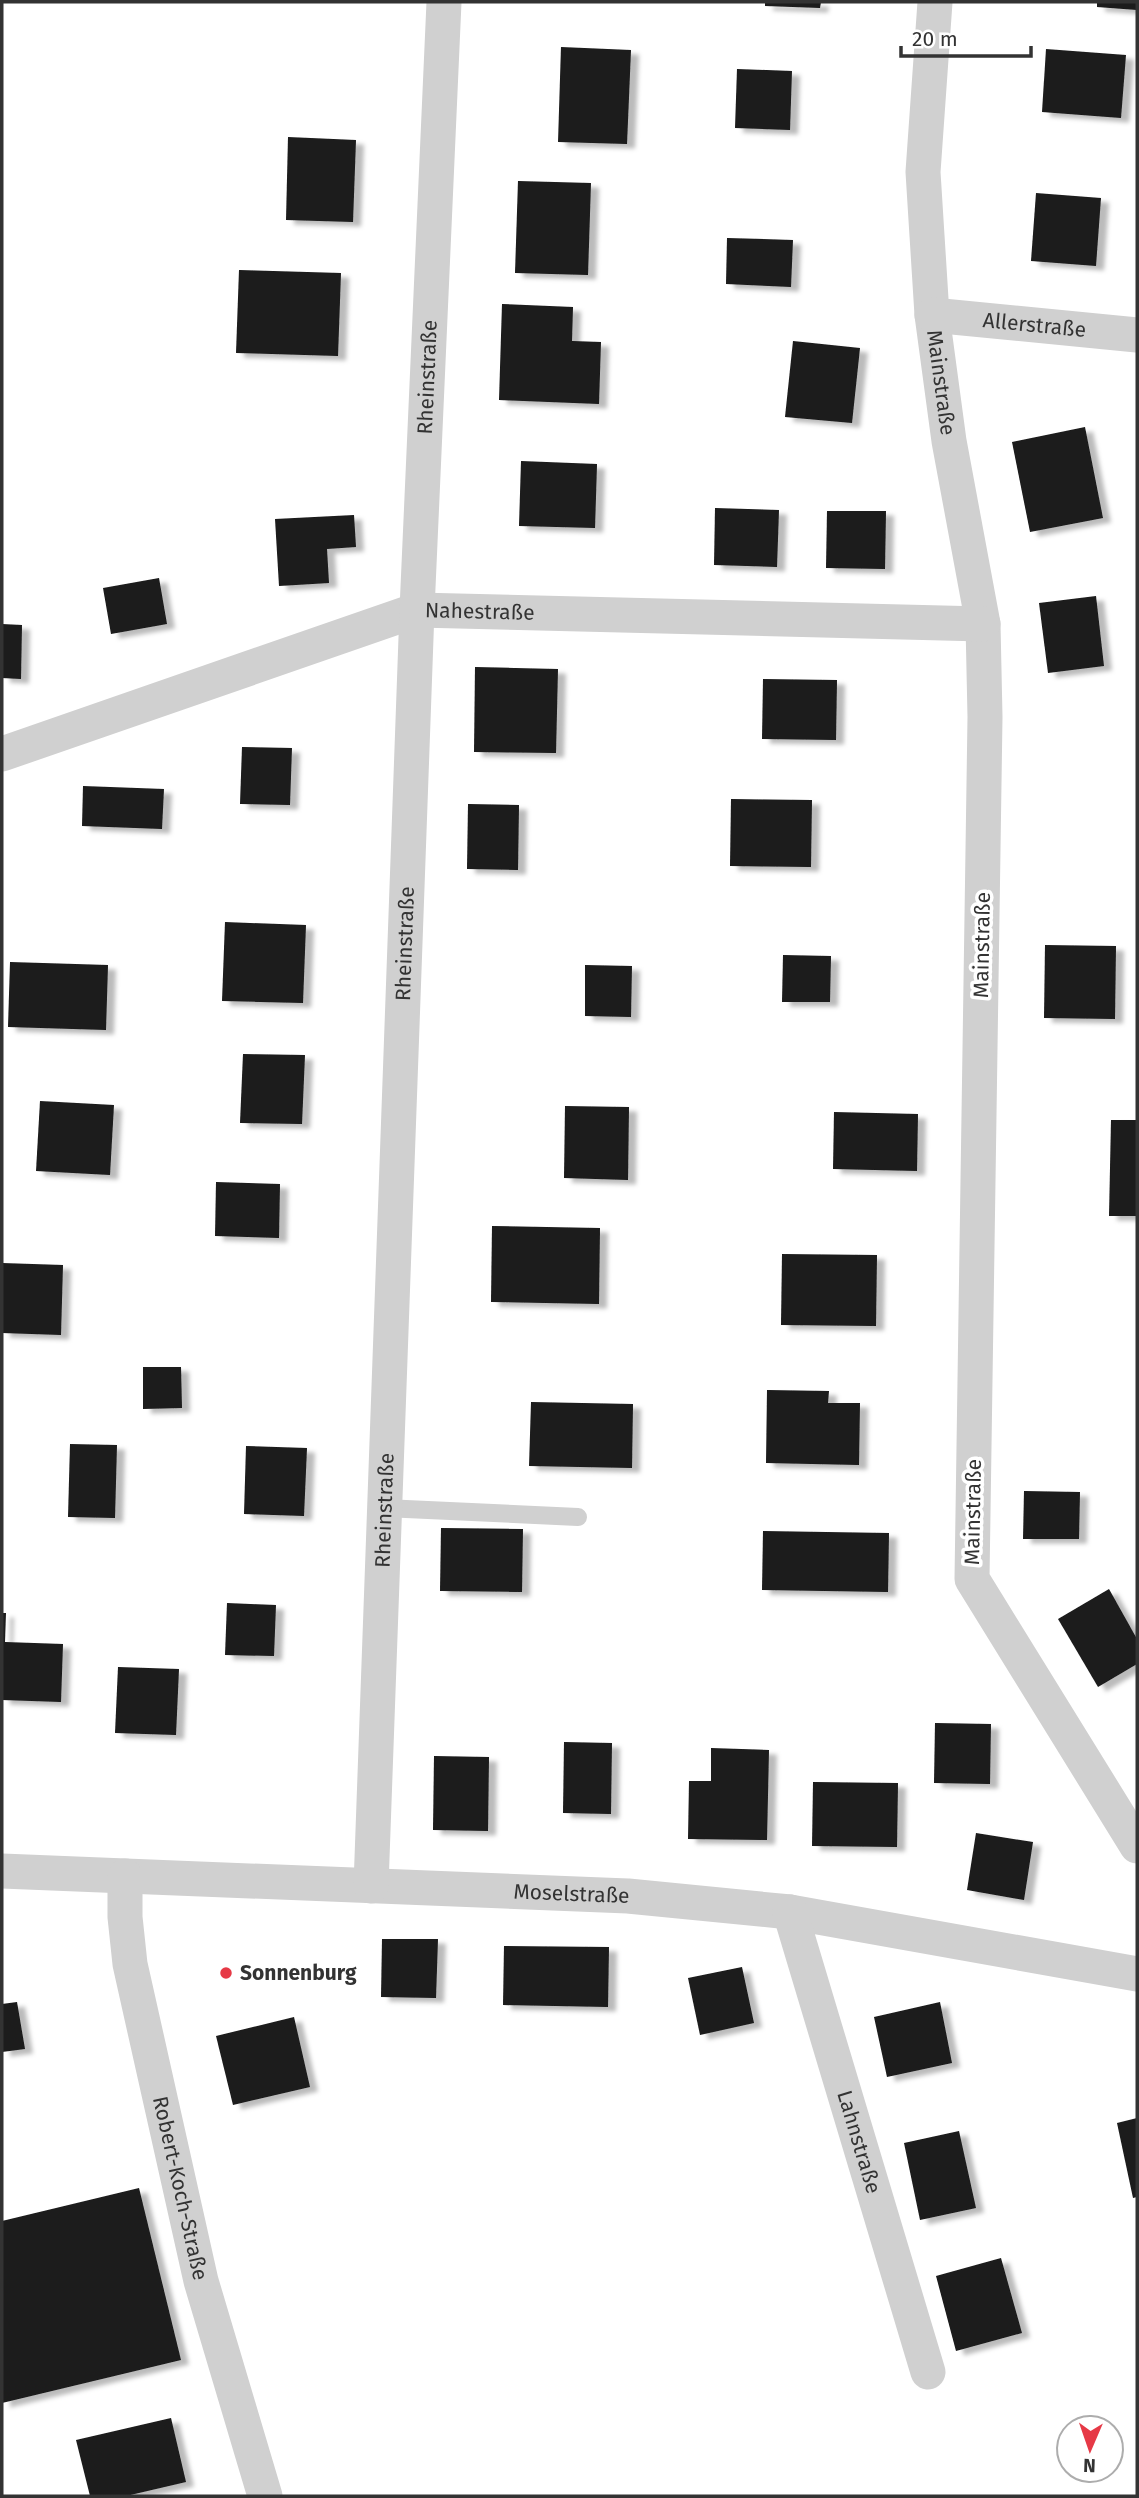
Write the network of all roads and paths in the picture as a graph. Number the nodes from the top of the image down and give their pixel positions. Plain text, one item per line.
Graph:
1 (444, 2) edge
2 (935, 2) edge
3 (932, 316) junction
4 (1137, 335) edge
5 (417, 610) junction
6 (983, 624) junction
7 (2, 754) edge
8 (384, 1508) junction
9 (578, 1517) dead end
10 (1137, 1846) edge
11 (2, 1871) edge
12 (125, 1876) junction
13 (370, 1886) junction
14 (790, 1913) junction
15 (1137, 1974) edge
16 (929, 2372) dead end
17 (265, 2496) edge

1 - 5 street, Rheinstraße
2 - 3 street, Mainstraße
3 - 4 street, Allerstraße
3 - 6 street, Mainstraße
5 - 6 street, Nahestraße
5 - 7 street, Nahestraße
5 - 8 street, Rheinstraße
6 - 10 street, Mainstraße
8 - 9 lane
8 - 13 street, Rheinstraße
11 - 12 street, Moselstraße
12 - 13 street, Moselstraße
12 - 17 street, Robert-Koch-Straße
13 - 14 street, Moselstraße
14 - 15 street, Moselstraße
14 - 16 street, Lahnstraße

